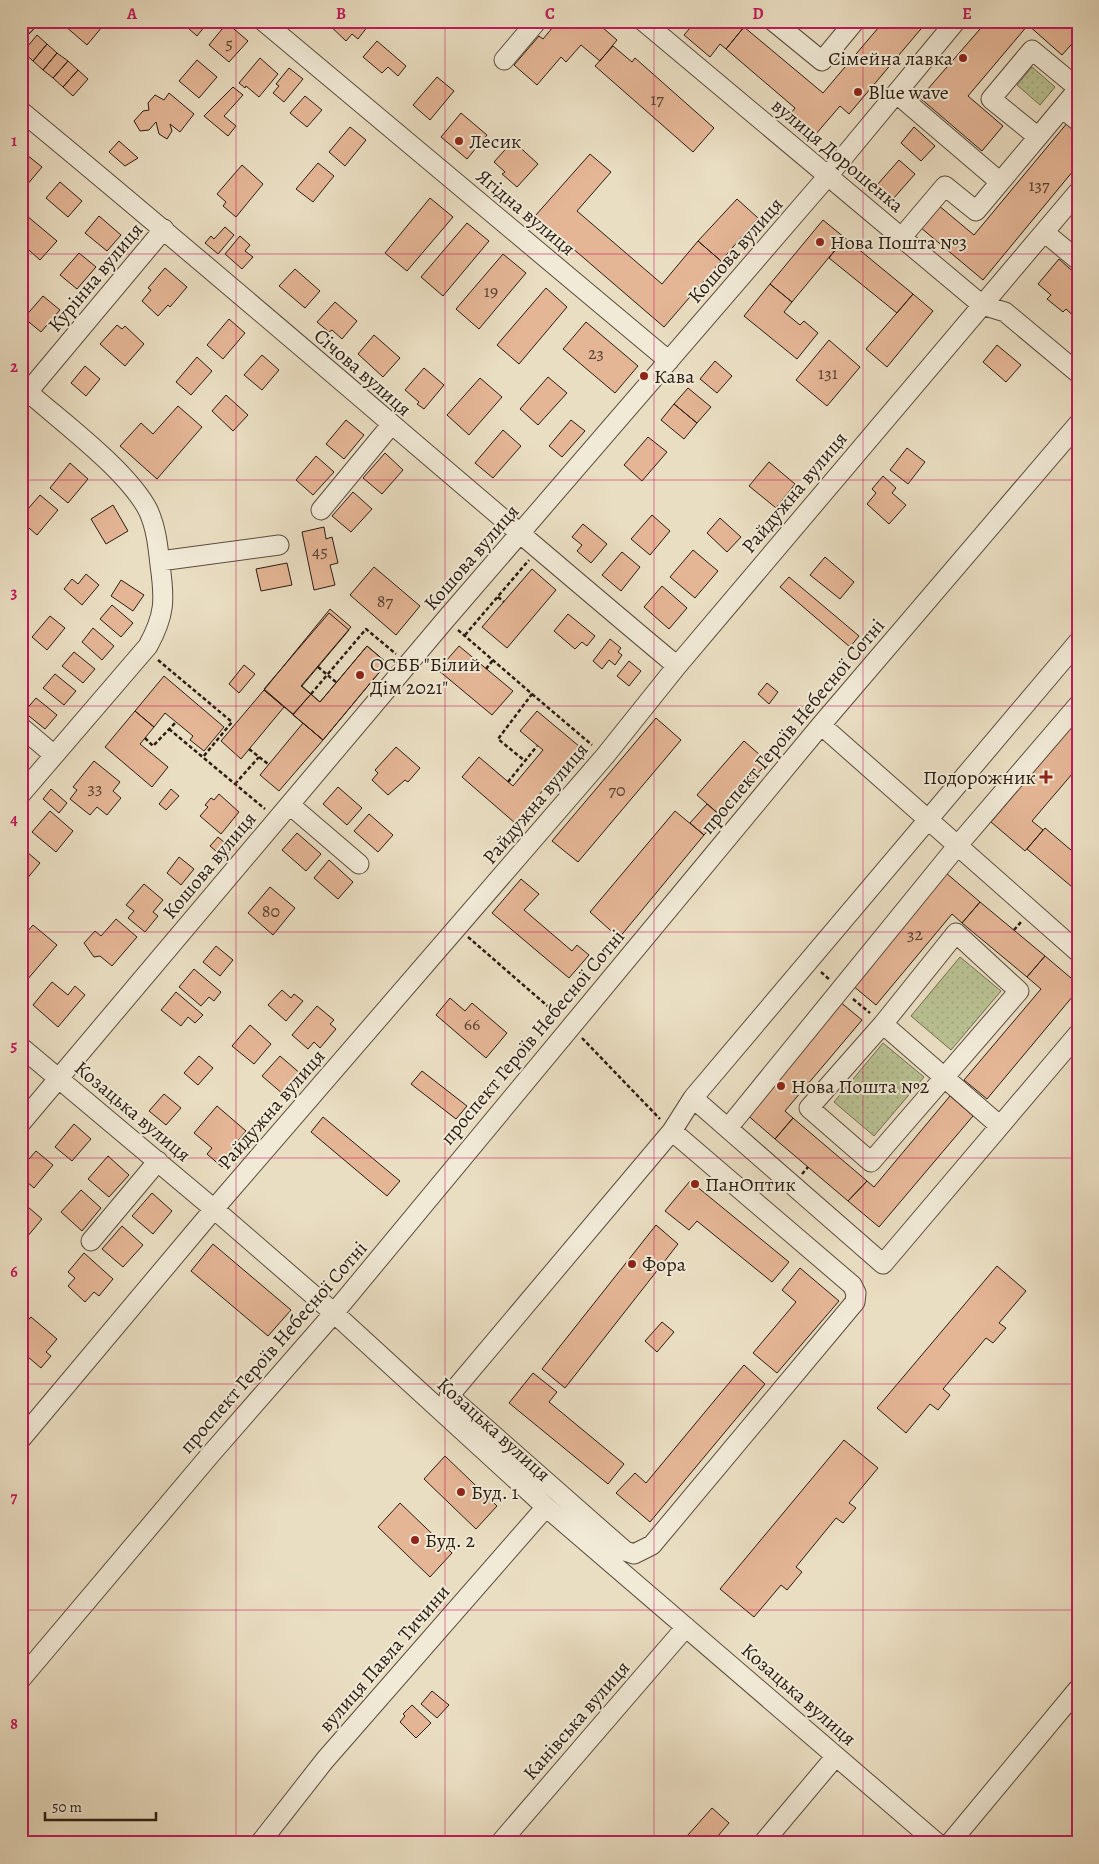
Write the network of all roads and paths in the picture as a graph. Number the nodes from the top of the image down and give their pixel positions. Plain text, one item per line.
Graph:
1 (263, 21) edge
2 (537, 21) edge
3 (774, 21) edge
4 (855, 21) edge
5 (956, 21) edge
6 (647, 23) edge
7 (504, 60) dead end
8 (1078, 89) edge
9 (897, 94) junction
10 (1062, 109) junction
11 (21, 111) edge
12 (1078, 121) edge
13 (1038, 137) junction
14 (827, 177) junction
15 (1000, 182) junction
16 (1078, 192) edge
17 (164, 229) junction
18 (1044, 232) junction
19 (901, 238) junction
20 (1078, 260) edge
21 (982, 305) junction
22 (669, 361) junction
23 (1078, 373) edge
24 (25, 396) edge
25 (391, 425) junction
26 (1076, 431) edge
27 (321, 510) dead end
28 (520, 535) junction
29 (279, 545) dead end
30 (538, 550) junction
31 (160, 561) junction
32 (498, 597) junction
33 (504, 602) dead end
34 (446, 619) junction
35 (465, 635) junction
36 (1078, 642) edge
37 (145, 649) junction
38 (493, 660) junction
39 (408, 665) junction
40 (677, 666) junction
41 (318, 667) dead end
42 (486, 669) dead end
43 (327, 675) junction
44 (337, 682) dead end
45 (311, 694) dead end
46 (532, 694) junction
47 (1078, 705) edge
48 (176, 722) dead end
49 (821, 725) junction
50 (21, 727) edge
51 (169, 729) junction
52 (145, 738) dead end
53 (537, 746) dead end
54 (249, 749) dead end
55 (54, 755) junction
56 (604, 756) junction
57 (202, 757) junction
58 (259, 757) junction
59 (525, 761) junction
60 (268, 764) dead end
61 (508, 782) dead end
62 (235, 784) junction
63 (21, 794) edge
64 (290, 804) junction
65 (928, 818) junction
66 (277, 819) junction
67 (958, 845) junction
68 (359, 864) dead end
69 (1078, 952) edge
70 (883, 1024) junction
71 (1078, 1034) edge
72 (21, 1047) edge
73 (944, 1076) junction
74 (58, 1078) junction
75 (693, 1098) junction
76 (21, 1123) edge
77 (1000, 1126) junction
78 (728, 1128) junction
79 (672, 1131) junction
80 (158, 1161) junction
81 (214, 1208) junction
82 (91, 1241) dead end
83 (334, 1313) junction
84 (444, 1402) junction
85 (21, 1439) edge
86 (546, 1507) junction
87 (686, 1627) junction
88 (21, 1679) edge
89 (1078, 1689) edge
90 (836, 1756) junction
91 (260, 1843) edge
92 (500, 1843) edge
93 (762, 1843) edge
94 (937, 1843) edge
95 (950, 1843) edge

1 - 22 street, Ягідна вулиця
2 - 7 street
3 - 4 street
5 - 9 street, Кошова вулиця
6 - 14 street, вулиця Дорошенка
8 - 10 street
8 - 13 street
9 - 14 street, Кошова вулиця
9 - 15 street
10 - 12 street
10 - 13 street
11 - 17 street, Січова вулиця
13 - 15 street
14 - 19 street, вулиця Дорошенка
14 - 22 street, Кошова вулиця
15 - 19 street
16 - 18 street, Райдужна вулиця
17 - 24 street, Курінна вулиця
17 - 25 street, Січова вулиця
18 - 20 street
18 - 21 street, Райдужна вулиця
19 - 21 street, вулиця Дорошенка
21 - 23 street, вулиця Дорошенка
21 - 40 street, Райдужна вулиця
22 - 28 street, Кошова вулиця
24 - 31 street
25 - 27 street
25 - 28 street, Січова вулиця
26 - 49 street, проспект Героїв Небесної Сотні
28 - 30 street, Січова вулиця
28 - 34 street, Кошова вулиця
29 - 31 street
30 - 32 path
30 - 40 street, Січова вулиця
31 - 37 street
32 - 33 path
32 - 35 path
34 - 35 path
34 - 39 street, Кошова вулиця
35 - 38 path
36 - 65 street
37 - 55 street
37 - 57 path
38 - 42 path
38 - 46 path
39 - 43 path
39 - 64 street, Кошова вулиця
40 - 56 street, Райдужна вулиця
41 - 43 path
43 - 44 path
43 - 45 path
46 - 56 path
46 - 59 path
47 - 67 street
48 - 51 path
49 - 65 street
49 - 83 street, проспект Героїв Небесної Сотні
50 - 55 street
51 - 52 path
51 - 57 path
53 - 59 path
54 - 58 path
55 - 63 street
56 - 81 street, Райдужна вулиця
57 - 62 path
58 - 60 path
58 - 62 path
59 - 61 path
62 - 66 path
64 - 66 street, Кошова вулиця
64 - 68 street
65 - 67 street
65 - 75 street
66 - 74 street, Кошова вулиця
67 - 69 street
67 - 78 street
70 - 73 street
70 - 73 street
70 - 73 street
71 - 77 street
72 - 74 street, Козацька вулиця
73 - 77 street
74 - 76 street, Кошова вулиця
74 - 80 street, Козацька вулиця
75 - 78 street
75 - 79 street
77 - 78 street
79 - 84 street
79 - 84 street
80 - 81 street, Козацька вулиця
80 - 82 street
81 - 83 street, Козацька вулиця
81 - 85 street, Райдужна вулиця
83 - 84 street, Козацька вулиця
83 - 88 street, проспект Героїв Небесної Сотні
84 - 86 street, Козацька вулиця
86 - 87 street, Козацька вулиця
86 - 91 street, вулиця Павла Тичини
87 - 90 street, Козацька вулиця
87 - 92 street, Канівська вулиця
89 - 95 street
90 - 93 street
90 - 94 street, Козацька вулиця

